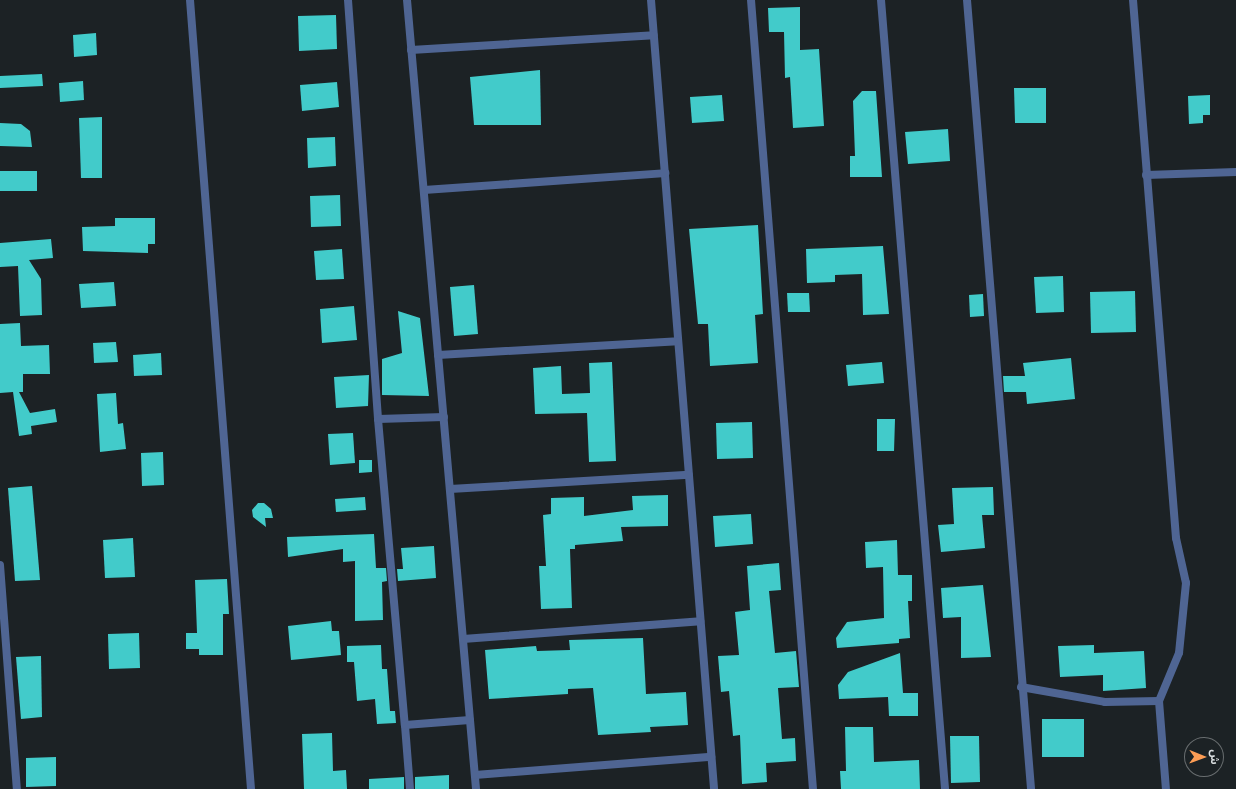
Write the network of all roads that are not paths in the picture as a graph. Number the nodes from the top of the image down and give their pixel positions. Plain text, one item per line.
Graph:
1 (190, 0) edge
2 (348, 0) edge
3 (407, 0) edge
4 (651, 0) edge
5 (752, 0) edge
6 (881, 0) edge
7 (967, 0) edge
8 (1133, 0) edge
9 (654, 35) junction
10 (412, 50) junction
11 (1236, 172) edge
12 (665, 173) junction
13 (1146, 175) junction
14 (424, 190) junction
15 (678, 341) junction
16 (438, 354) junction
17 (444, 417) junction
18 (378, 419) junction
19 (689, 475) junction
20 (450, 489) junction
21 (0, 565) edge
22 (700, 621) junction
23 (463, 639) junction
24 (1021, 686) junction
25 (1159, 701) junction
26 (470, 720) junction
27 (405, 725) junction
28 (711, 757) junction
29 (475, 775) junction
30 (18, 789) edge
31 (251, 789) edge
32 (410, 789) edge
33 (476, 789) edge
34 (714, 789) edge
35 (813, 789) edge
36 (945, 789) edge
37 (1031, 789) edge
38 (1166, 789) edge

1 - 31 street
2 - 18 street
3 - 10 street
4 - 9 street
5 - 35 street
6 - 36 street
7 - 24 street
8 - 13 street
9 - 10 street
9 - 12 street
10 - 14 street
11 - 13 street
12 - 14 street
12 - 15 street
13 - 25 street
14 - 16 street
15 - 16 street
15 - 19 street
16 - 17 street
17 - 18 street
17 - 20 street
18 - 27 street
19 - 20 street
19 - 22 street
20 - 23 street
21 - 30 street
22 - 23 street
22 - 28 street
23 - 26 street
24 - 25 street
24 - 37 street
25 - 38 street
26 - 27 street
26 - 29 street
27 - 32 street
28 - 29 street
28 - 34 street
29 - 33 street

